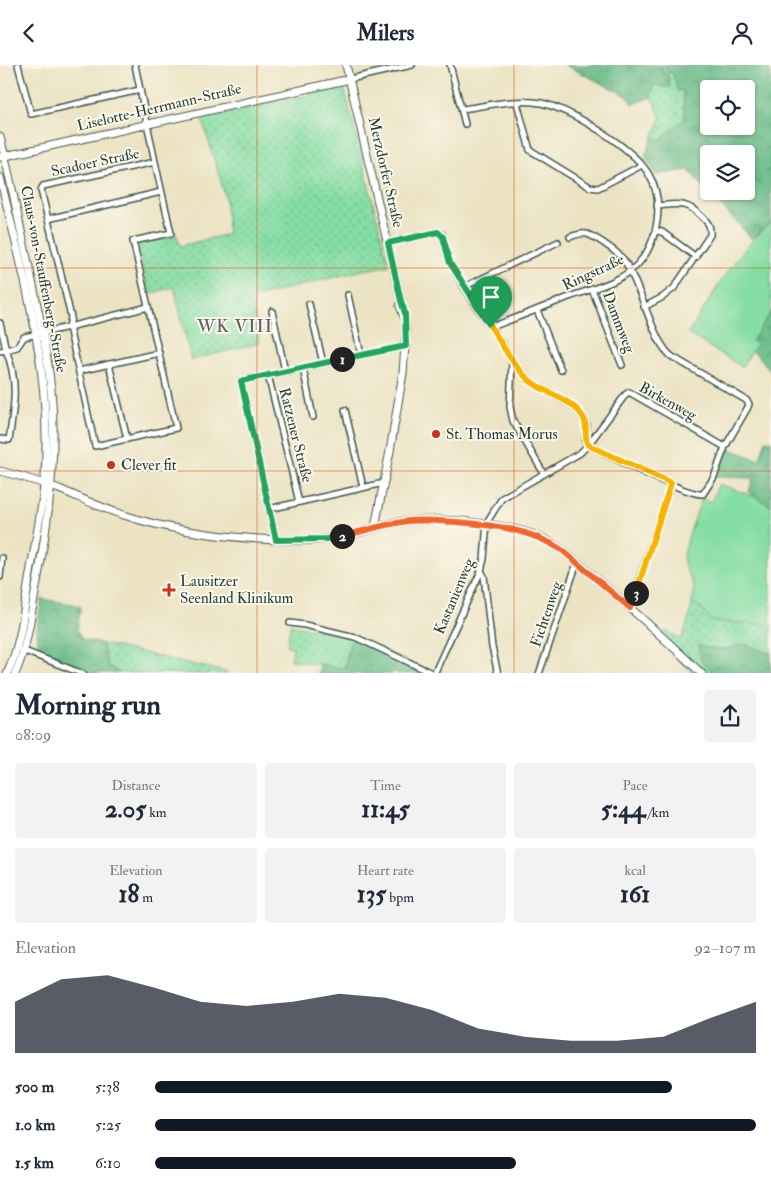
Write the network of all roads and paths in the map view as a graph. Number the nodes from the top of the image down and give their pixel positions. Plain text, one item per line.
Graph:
1 (18, 65) edge
2 (135, 65) edge
3 (346, 65) edge
4 (412, 65) edge
5 (450, 65) edge
6 (350, 79) junction
7 (140, 90) junction
8 (517, 103) junction
9 (462, 109) junction
10 (147, 124) junction
11 (465, 124) dead end
12 (0, 137) edge
13 (2, 156) edge
14 (155, 162) junction
15 (642, 165) junction
16 (0, 177) edge
17 (162, 192) junction
18 (657, 206) junction
19 (48, 219) junction
20 (657, 231) junction
21 (570, 237) dead end
22 (558, 242) dead end
23 (388, 243) junction
24 (696, 257) junction
25 (630, 271) junction
26 (464, 287) junction
27 (592, 289) junction
28 (348, 295) dead end
29 (309, 304) dead end
30 (148, 307) junction
31 (644, 307) junction
32 (537, 310) junction
33 (272, 311) dead end
34 (0, 323) edge
35 (69, 327) junction
36 (491, 327) junction
37 (39, 334) junction
38 (406, 346) junction
39 (6, 350) junction
40 (0, 351) edge
41 (159, 353) junction
42 (361, 355) junction
43 (512, 361) junction
44 (323, 363) junction
45 (109, 364) junction
46 (622, 365) dead end
47 (302, 368) junction
48 (561, 370) dead end
49 (79, 371) junction
50 (285, 371) junction
51 (521, 371) junction
52 (512, 374) junction
53 (268, 375) junction
54 (345, 410) dead end
55 (313, 417) dead end
56 (0, 439) edge
57 (127, 439) junction
58 (588, 445) junction
59 (725, 447) junction
60 (0, 471) edge
61 (544, 474) junction
62 (384, 483) junction
63 (671, 483) junction
64 (48, 486) junction
65 (363, 487) junction
66 (299, 502) junction
67 (269, 509) junction
68 (487, 525) junction
69 (375, 527) junction
70 (276, 540) junction
71 (2, 558) dead end
72 (577, 563) junction
73 (480, 571) junction
74 (0, 577) edge
75 (630, 608) junction
76 (290, 623) dead end
77 (20, 650) junction
78 (7, 673) edge
79 (15, 673) edge
80 (84, 673) edge
81 (434, 673) edge
82 (498, 673) edge
83 (539, 673) edge
84 (702, 673) edge

1 - 7 street
2 - 7 street, Scadoer Straße
3 - 6 street, Merzdorfer Straße
4 - 6 street, Liselotte-Herrmann-Straße
5 - 9 street
6 - 10 street, Liselotte-Herrmann-Straße
6 - 23 street, Merzdorfer Straße
7 - 10 street, Scadoer Straße
8 - 9 street
8 - 15 street, Ringstraße
8 - 15 street
9 - 11 street
10 - 13 street, Liselotte-Herrmann-Straße
10 - 14 street, Scadoer Straße
12 - 13 street, Claus-von-Stauffenberg-Straße
13 - 37 street, Claus-von-Stauffenberg-Straße
14 - 17 street, Scadoer Straße
14 - 19 street, Scadoer Straße
15 - 18 street, Ringstraße
16 - 37 street, Claus-von-Stauffenberg-Straße
17 - 19 street
17 - 30 street, Scadoer Straße
18 - 20 street, Ringstraße
18 - 24 street
19 - 35 street, Scadoer Straße
20 - 24 street
20 - 25 street, Ringstraße
21 - 25 street
22 - 26 street
23 - 26 street
23 - 38 street, Merzdorfer Straße
24 - 31 street
25 - 27 street, Ringstraße
25 - 31 street
26 - 36 street
27 - 32 street, Ringstraße
27 - 46 street, Dammweg
28 - 42 street
29 - 44 street
30 - 35 street
30 - 41 street
31 - 59 street
32 - 36 street, Ringstraße
32 - 48 street
33 - 50 street, Ratzener Straße
34 - 39 street
35 - 37 street
35 - 49 street, Scadoer Straße
36 - 43 street
37 - 39 street
37 - 64 street, Claus-von-Stauffenberg-Straße
38 - 42 street, Ratzener Straße
38 - 62 street, Merzdorfer Straße
39 - 40 street
39 - 56 street
41 - 45 street
41 - 57 street
42 - 44 street, Ratzener Straße
43 - 51 street
43 - 52 street
44 - 47 street, Ratzener Straße
45 - 49 street
45 - 57 street
47 - 50 street, Ratzener Straße
47 - 55 street
49 - 57 street, Scadoer Straße
50 - 53 street, Ratzener Straße
51 - 52 street
51 - 58 street
52 - 61 street
53 - 66 street, Ratzener Straße
53 - 67 street, Ratzener Straße
54 - 65 street
58 - 59 street, Birkenweg
58 - 61 street
58 - 63 street
59 - 63 street
60 - 64 street
61 - 68 street
62 - 65 street, Ratzener Straße
62 - 69 street, Merzdorfer Straße
63 - 75 street
64 - 70 street
64 - 77 street, Claus-von-Stauffenberg-Straße
65 - 66 street, Ratzener Straße
66 - 67 street, Ratzener Straße
67 - 70 street, Ratzener Straße
68 - 69 street
68 - 72 street
68 - 73 street, Kastanienweg
69 - 70 street
71 - 74 street
72 - 75 street
72 - 83 street, Fichtenweg
73 - 81 street, Kastanienweg
73 - 82 street
75 - 84 street
76 - 81 street, Kastanienweg
77 - 78 street
77 - 79 street
77 - 80 street

